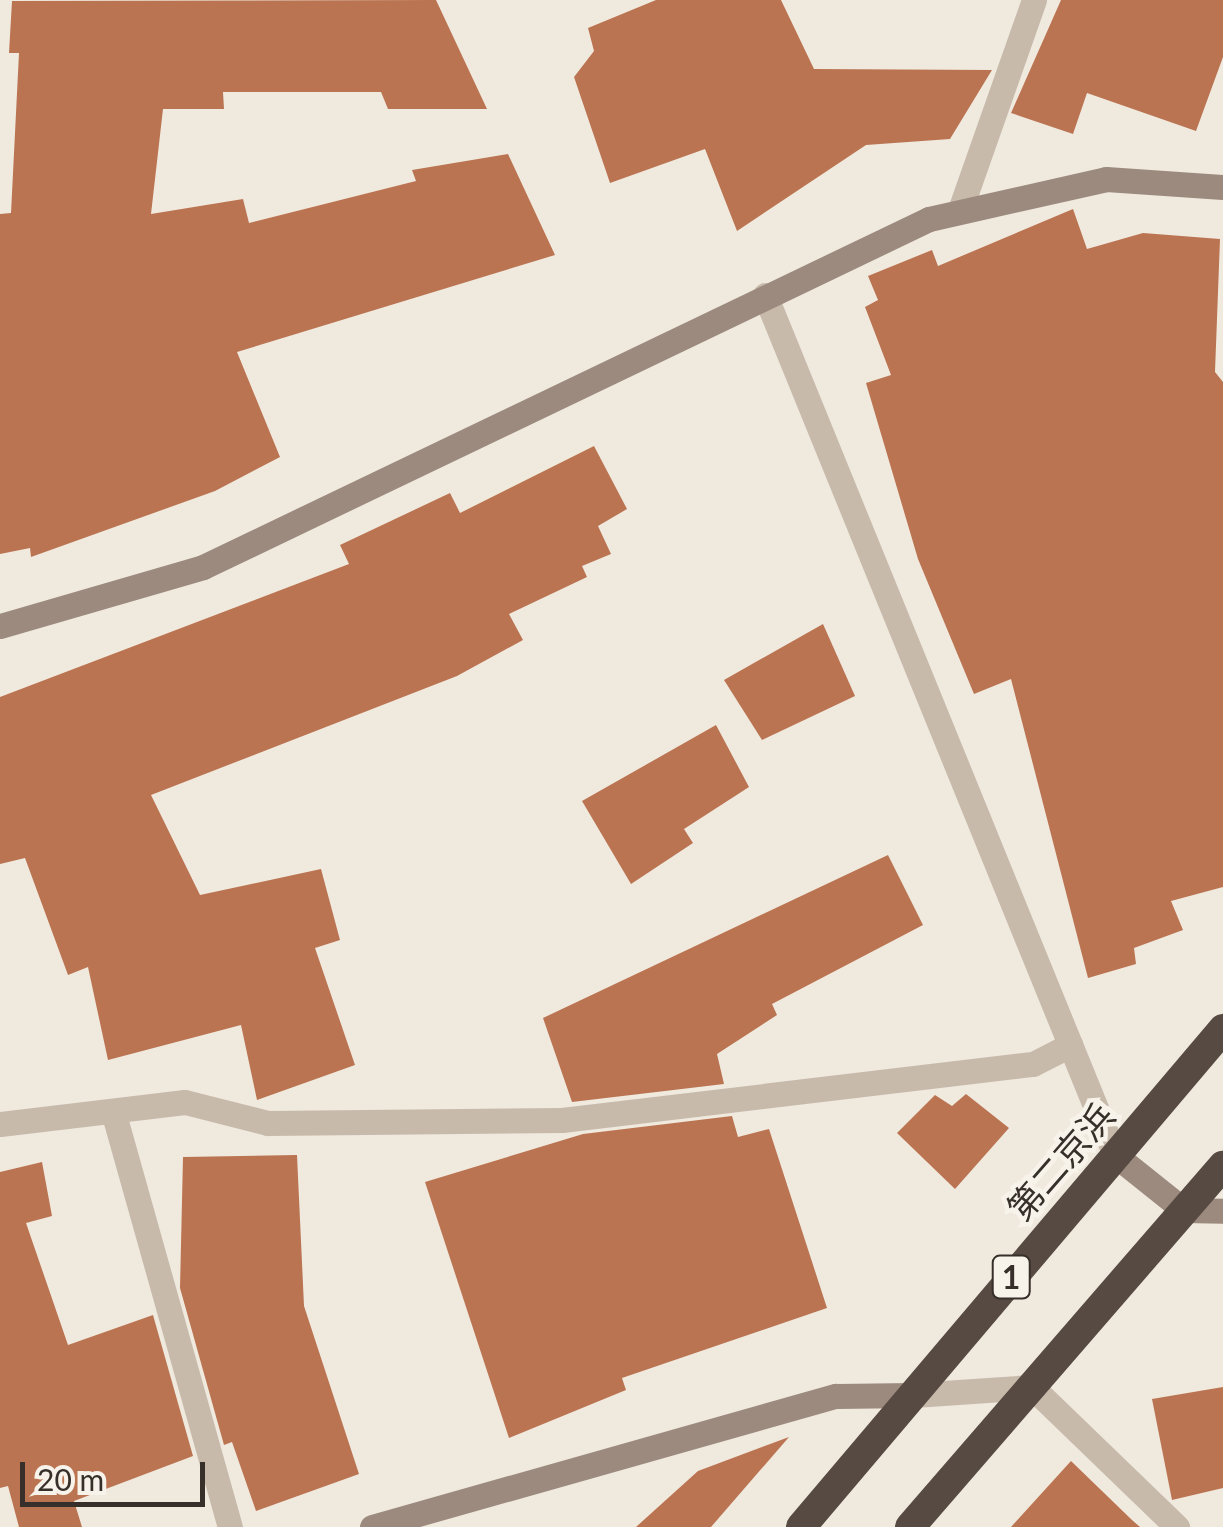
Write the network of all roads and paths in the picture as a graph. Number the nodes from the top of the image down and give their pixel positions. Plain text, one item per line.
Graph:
1 (1034, 0) edge
2 (1223, 188) edge
3 (960, 210) junction
4 (765, 295) junction
5 (0, 626) edge
6 (1223, 1029) edge
7 (1070, 1045) junction
8 (113, 1111) junction
9 (0, 1124) edge
10 (1114, 1155) junction
11 (1223, 1166) edge
12 (1184, 1210) junction
13 (1223, 1211) edge
14 (1032, 1387) junction
15 (914, 1395) junction
16 (230, 1527) edge
17 (372, 1527) edge
18 (800, 1527) edge
19 (910, 1527) edge
20 (1176, 1527) edge

1 - 3 street
2 - 3 street
3 - 4 street
4 - 5 street
4 - 7 street
6 - 10 highway, 第二京浜 / 1
7 - 8 street
7 - 10 street
8 - 9 street
8 - 16 street
10 - 12 street
10 - 15 highway, 第二京浜 / 1
11 - 12 highway
12 - 13 street
12 - 14 highway
14 - 15 street
14 - 19 highway
14 - 20 street
15 - 17 street
15 - 18 highway, 第二京浜 / 1

